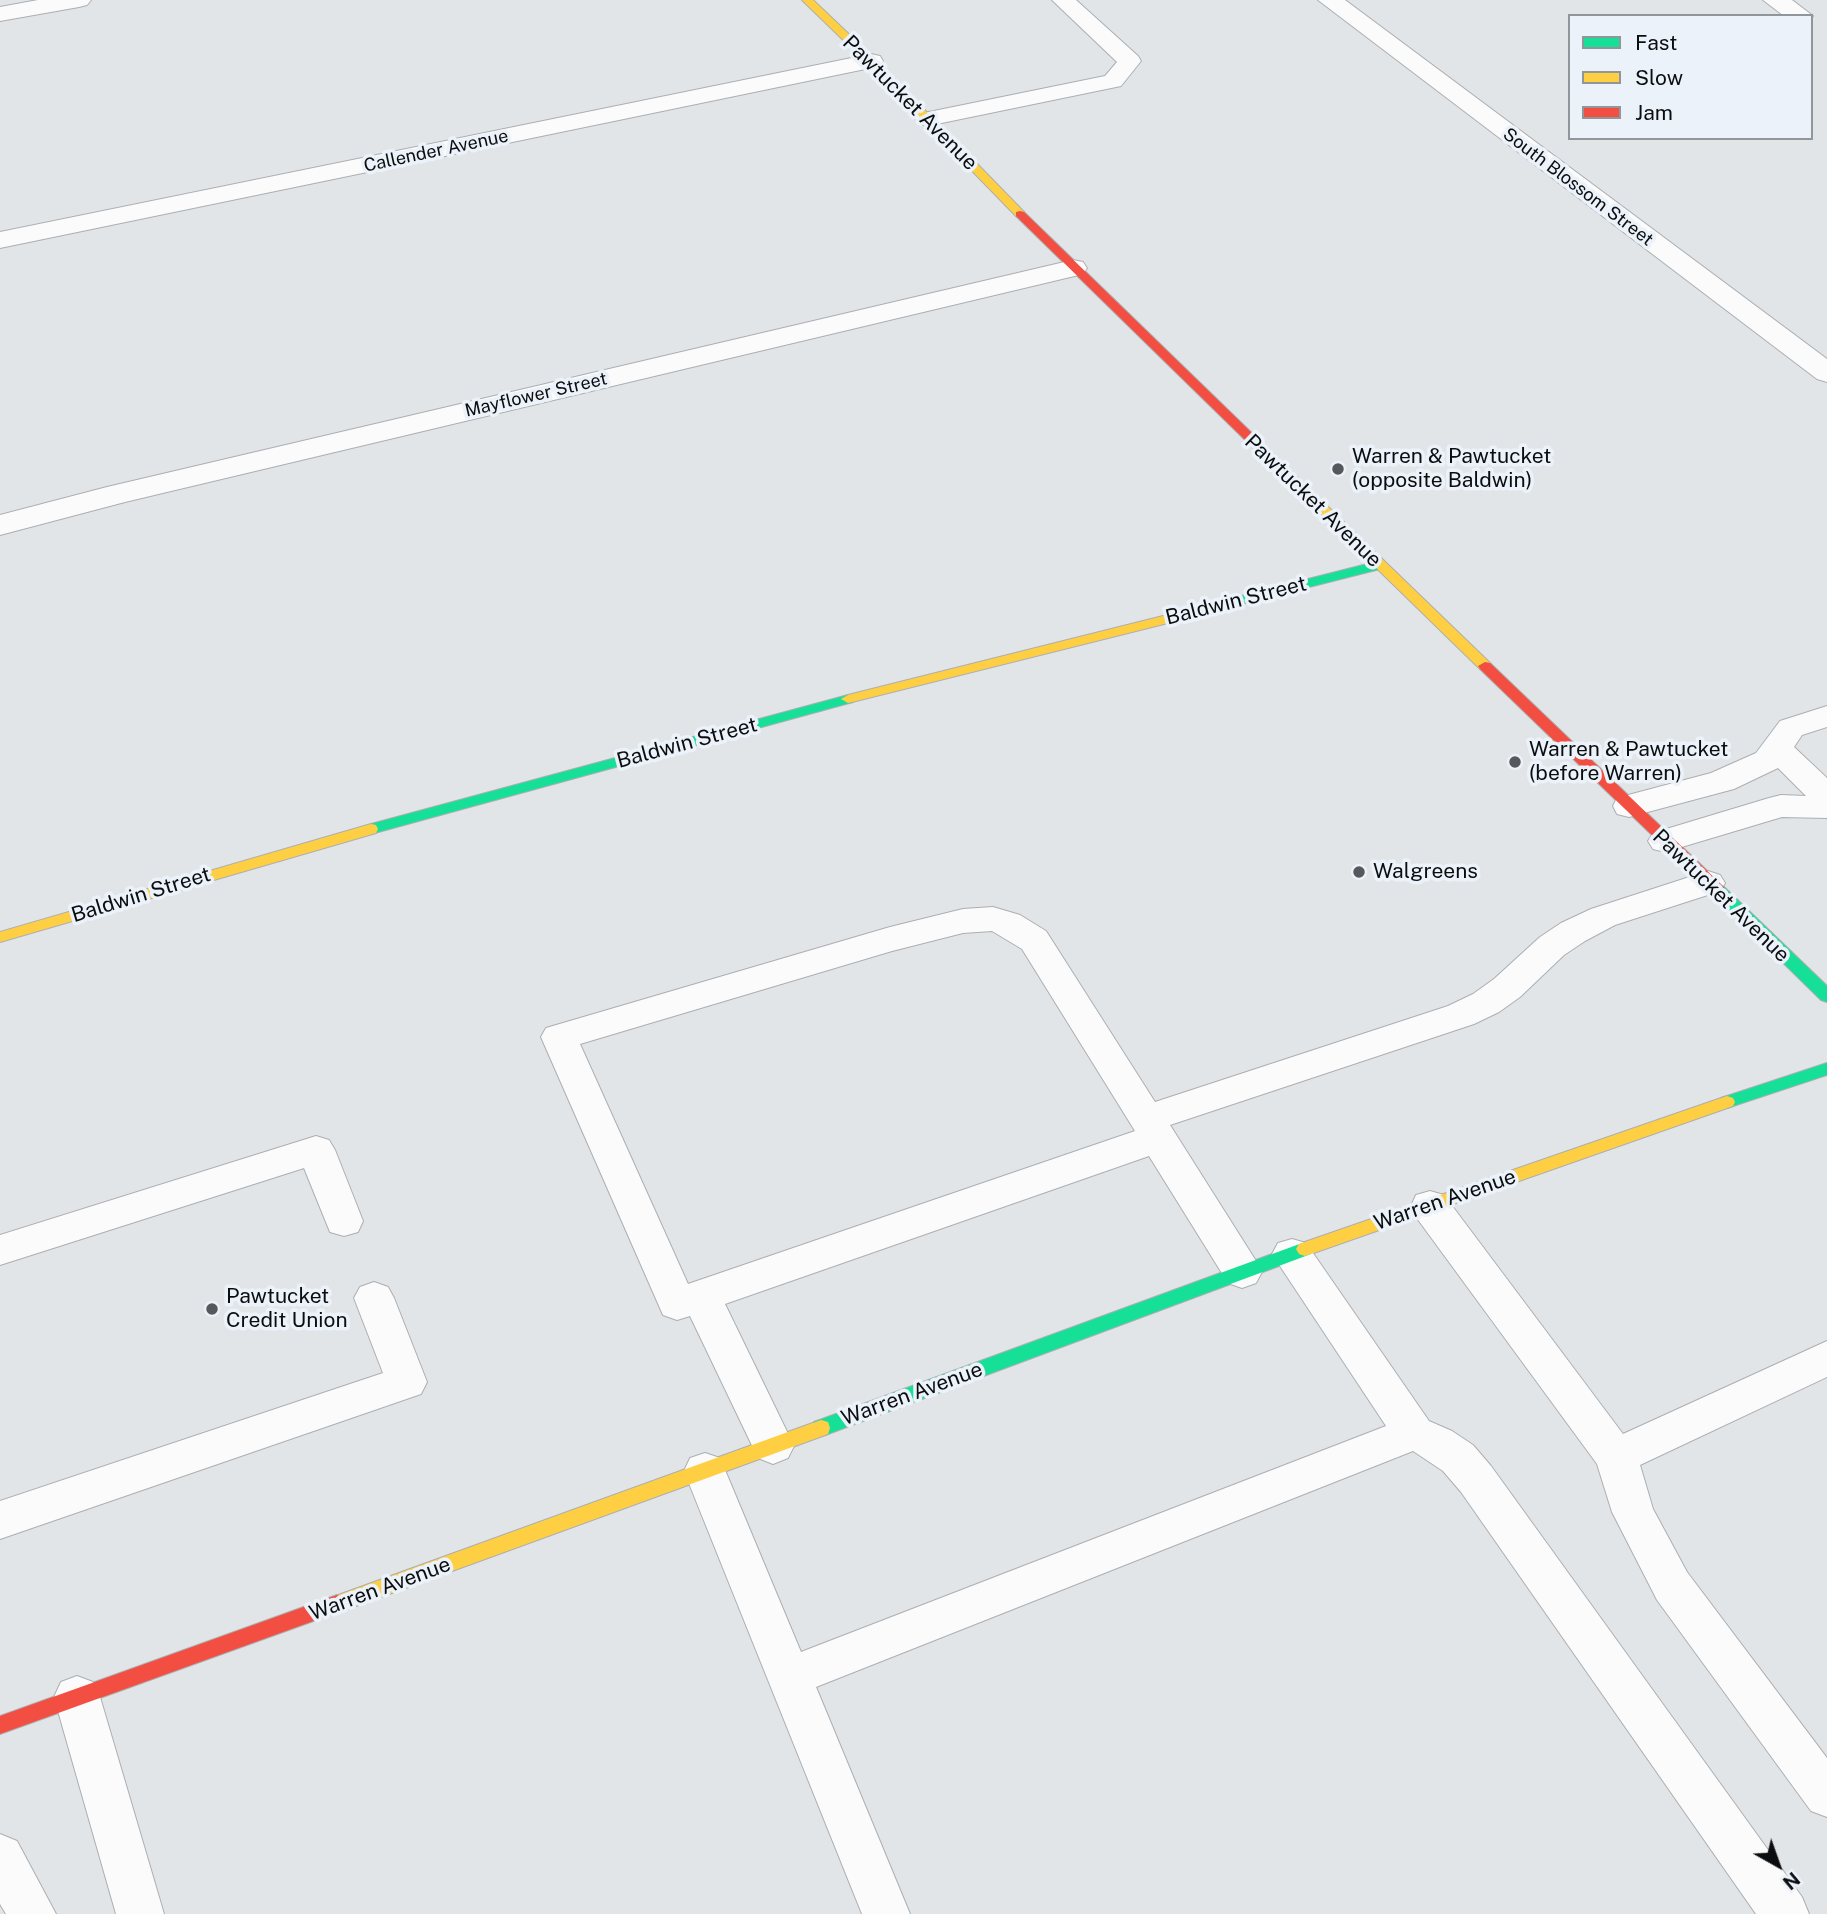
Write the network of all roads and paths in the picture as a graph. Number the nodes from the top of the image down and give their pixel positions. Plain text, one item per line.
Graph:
1 (79, 0) edge
2 (807, 0) edge
3 (1063, 0) edge
4 (1330, 0) edge
5 (1775, 0) edge
6 (0, 14) edge
7 (1797, 14) edge
8 (871, 61) junction
9 (927, 118) junction
10 (0, 240) edge
11 (1073, 268) junction
12 (1827, 373) edge
13 (0, 525) edge
14 (1379, 565) junction
15 (1827, 716) edge
16 (1776, 748) junction
17 (1827, 797) edge
18 (1629, 806) junction
19 (1827, 807) edge
20 (1665, 841) junction
21 (1708, 883) junction
22 (0, 937) edge
23 (1827, 996) edge
24 (1827, 1069) edge
25 (1152, 1129) junction
26 (1430, 1206) junction
27 (344, 1221) dead end
28 (0, 1250) edge
29 (1292, 1254) junction
30 (1242, 1272) junction
31 (701, 1296) junction
32 (374, 1298) dead end
33 (1825, 1363) edge
34 (1413, 1433) junction
35 (773, 1446) junction
36 (1616, 1458) junction
37 (705, 1471) junction
38 (0, 1520) edge
39 (789, 1677) junction
40 (77, 1697) junction
41 (0, 1725) edge
42 (1827, 1795) edge
43 (0, 1857) edge
44 (32, 1914) edge
45 (140, 1914) edge
46 (886, 1914) edge
47 (1785, 1914) edge

1 - 6 street
2 - 8 main road, Pawtucket Avenue
3 - 9 lane
4 - 12 street, South Blossom Street
5 - 7 street
8 - 9 main road, Pawtucket Avenue
8 - 10 street, Callender Avenue
9 - 11 main road, Pawtucket Avenue
11 - 13 street, Mayflower Street
11 - 14 main road, Pawtucket Avenue
14 - 18 main road, Pawtucket Avenue
14 - 22 main road, Baldwin Street
15 - 16 lane
16 - 17 lane
16 - 18 lane
18 - 20 main road, Pawtucket Avenue
19 - 20 lane
20 - 21 main road, Pawtucket Avenue
21 - 23 main road, Pawtucket Avenue
21 - 25 lane
24 - 26 main road, Warren Avenue
25 - 30 lane
25 - 31 lane
25 - 31 lane
26 - 29 main road, Warren Avenue
26 - 36 lane
27 - 28 lane
29 - 30 main road, Warren Avenue
29 - 34 lane
30 - 35 main road, Warren Avenue
31 - 35 lane
32 - 38 lane
33 - 36 lane
34 - 39 lane
34 - 47 lane
35 - 37 main road, Warren Avenue
36 - 42 lane
37 - 39 lane
37 - 40 main road, Warren Avenue
39 - 46 lane
40 - 41 main road, Warren Avenue
40 - 45 lane
43 - 44 lane

